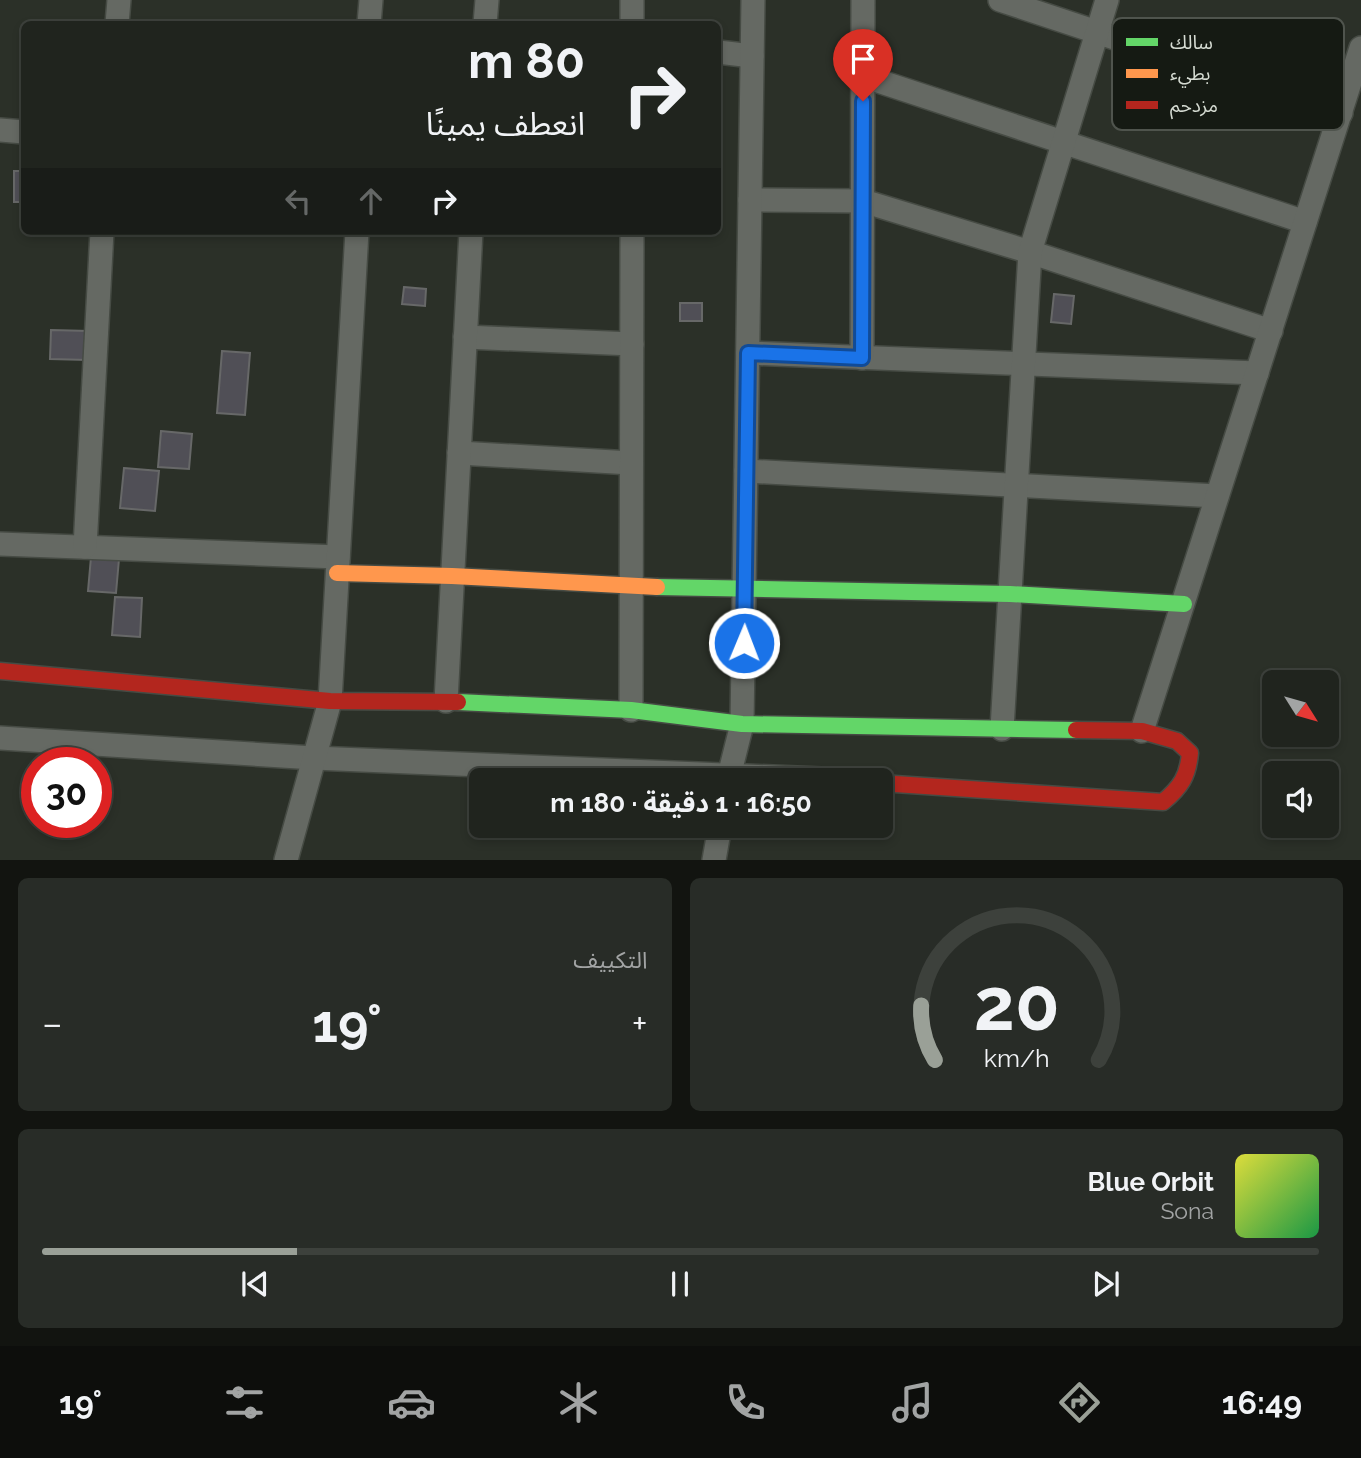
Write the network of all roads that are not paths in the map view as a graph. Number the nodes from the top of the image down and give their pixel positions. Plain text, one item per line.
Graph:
1 (119, 0) edge
2 (370, 0) edge
3 (487, 0) edge
4 (632, 0) edge
5 (753, 0) edge
6 (863, 0) edge
7 (1000, 0) edge
8 (1107, 0) edge
9 (117, 21) edge
10 (369, 21) edge
11 (485, 21) edge
12 (632, 21) edge
13 (1097, 31) junction
14 (1112, 36) edge
15 (1361, 48) edge
16 (721, 52) edge
17 (752, 56) junction
18 (863, 76) junction
19 (1344, 101) edge
20 (0, 130) edge
21 (1335, 130) edge
22 (21, 132) edge
23 (1064, 141) junction
24 (750, 200) junction
25 (863, 201) junction
26 (1306, 222) junction
27 (102, 235) edge
28 (357, 235) edge
29 (471, 235) edge
30 (632, 235) edge
31 (1030, 252) junction
32 (1271, 331) junction
33 (465, 337) junction
34 (632, 344) junction
35 (748, 353) junction
36 (862, 358) junction
37 (1023, 364) junction
38 (1256, 373) junction
39 (459, 453) junction
40 (631, 463) junction
41 (746, 471) junction
42 (1016, 484) junction
43 (1217, 496) junction
44 (0, 544) edge
45 (85, 547) junction
46 (338, 565) junction
47 (452, 576) junction
48 (631, 586) junction
49 (745, 588) junction
50 (1010, 594) junction
51 (1184, 604) junction
52 (0, 671) edge
53 (330, 701) junction
54 (446, 701) junction
55 (631, 710) junction
56 (743, 724) junction
57 (1002, 729) junction
58 (1142, 731) junction
59 (0, 738) edge
60 (314, 758) junction
61 (521, 768) edge
62 (731, 768) edge
63 (893, 784) edge
64 (718, 838) edge
65 (286, 859) edge
66 (714, 859) edge

1 - 9 street
2 - 10 street
3 - 11 street
4 - 12 street
5 - 17 street
6 - 18 street
7 - 13 street
8 - 13 street
13 - 14 street
13 - 23 street
15 - 19 street
16 - 17 street
17 - 24 street
18 - 23 street
18 - 25 street
20 - 22 street
21 - 26 street
23 - 26 street
23 - 31 street
24 - 25 street
24 - 35 street
25 - 31 street
25 - 36 street
26 - 32 street
27 - 45 street
28 - 46 street
29 - 33 street
30 - 34 street
31 - 32 street
31 - 37 street
32 - 38 street
33 - 34 street
33 - 39 street
34 - 40 street
35 - 36 street
35 - 41 street
36 - 37 street
37 - 38 street
37 - 42 street
38 - 43 street
39 - 40 street
39 - 47 street
40 - 48 street
41 - 42 street
41 - 49 street
42 - 43 street
42 - 50 street
43 - 51 street
44 - 45 street
45 - 46 street
46 - 47 street
46 - 53 street
47 - 48 street
47 - 54 street
48 - 49 street
48 - 55 street
49 - 50 street
49 - 56 street
50 - 51 street
50 - 57 street
51 - 58 street
52 - 53 street
53 - 54 street
53 - 60 street
54 - 55 street
55 - 56 street
56 - 57 street
56 - 62 street
57 - 58 street
58 - 63 street
59 - 60 street
60 - 61 street
60 - 65 street
64 - 66 street

